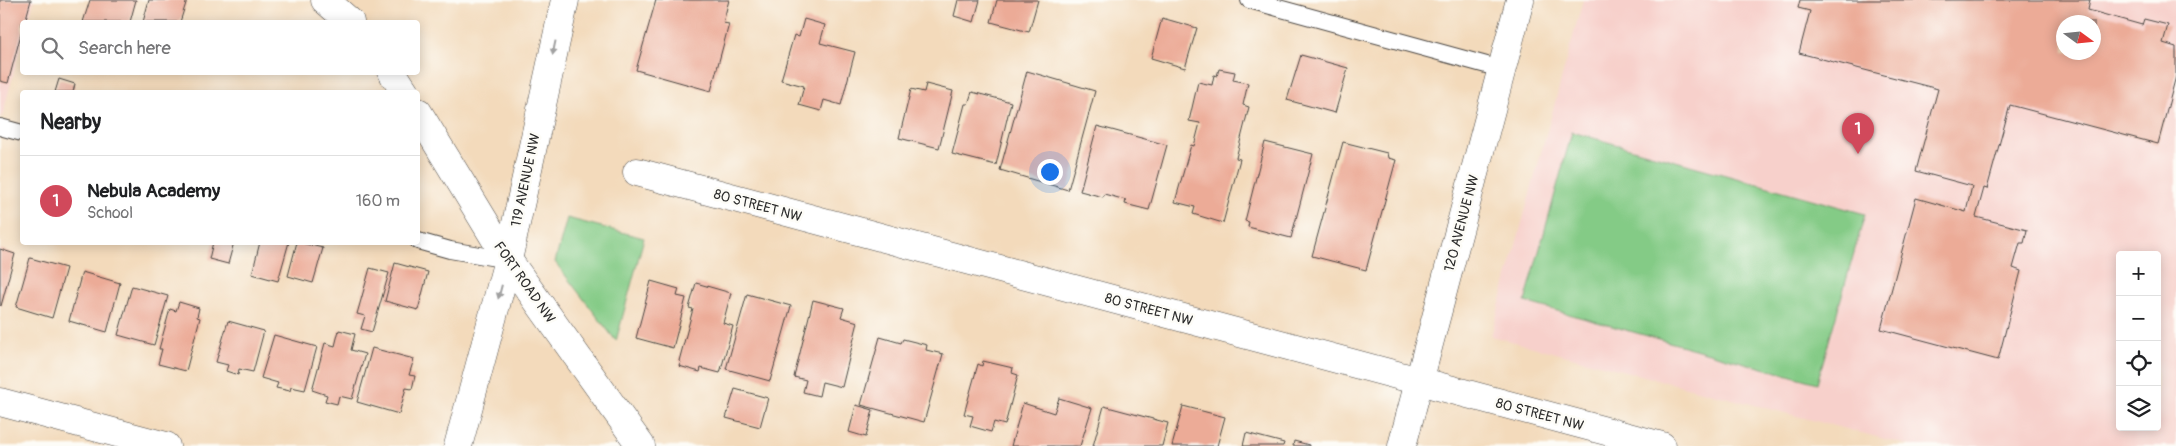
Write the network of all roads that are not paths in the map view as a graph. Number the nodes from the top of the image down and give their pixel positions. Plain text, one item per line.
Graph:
1 (325, 0) edge
2 (564, 0) edge
3 (1249, 0) edge
4 (1520, 0) edge
5 (348, 20) edge
6 (1501, 69) junction
7 (394, 75) edge
8 (404, 90) edge
9 (420, 115) edge
10 (0, 127) edge
11 (20, 132) edge
12 (637, 172) dead end
13 (420, 242) edge
14 (508, 260) junction
15 (1419, 381) junction
16 (0, 402) edge
17 (166, 446) edge
18 (458, 446) edge
19 (641, 446) edge
20 (1402, 446) edge
21 (1662, 446) edge

1 - 5 street
2 -> 14 street, 119 AVENUE NW
3 - 6 lane
4 - 6 street, 120 AVENUE NW
6 - 15 street, 120 AVENUE NW
7 - 8 street
9 - 14 street, FORT ROAD NW
10 - 11 lane
12 - 15 street, 80 STREET NW
13 - 14 lane
14 -> 18 street, 119 AVENUE NW
14 - 19 street, FORT ROAD NW
15 - 20 street, 120 AVENUE NW
15 - 21 street, 80 STREET NW
16 - 17 street

